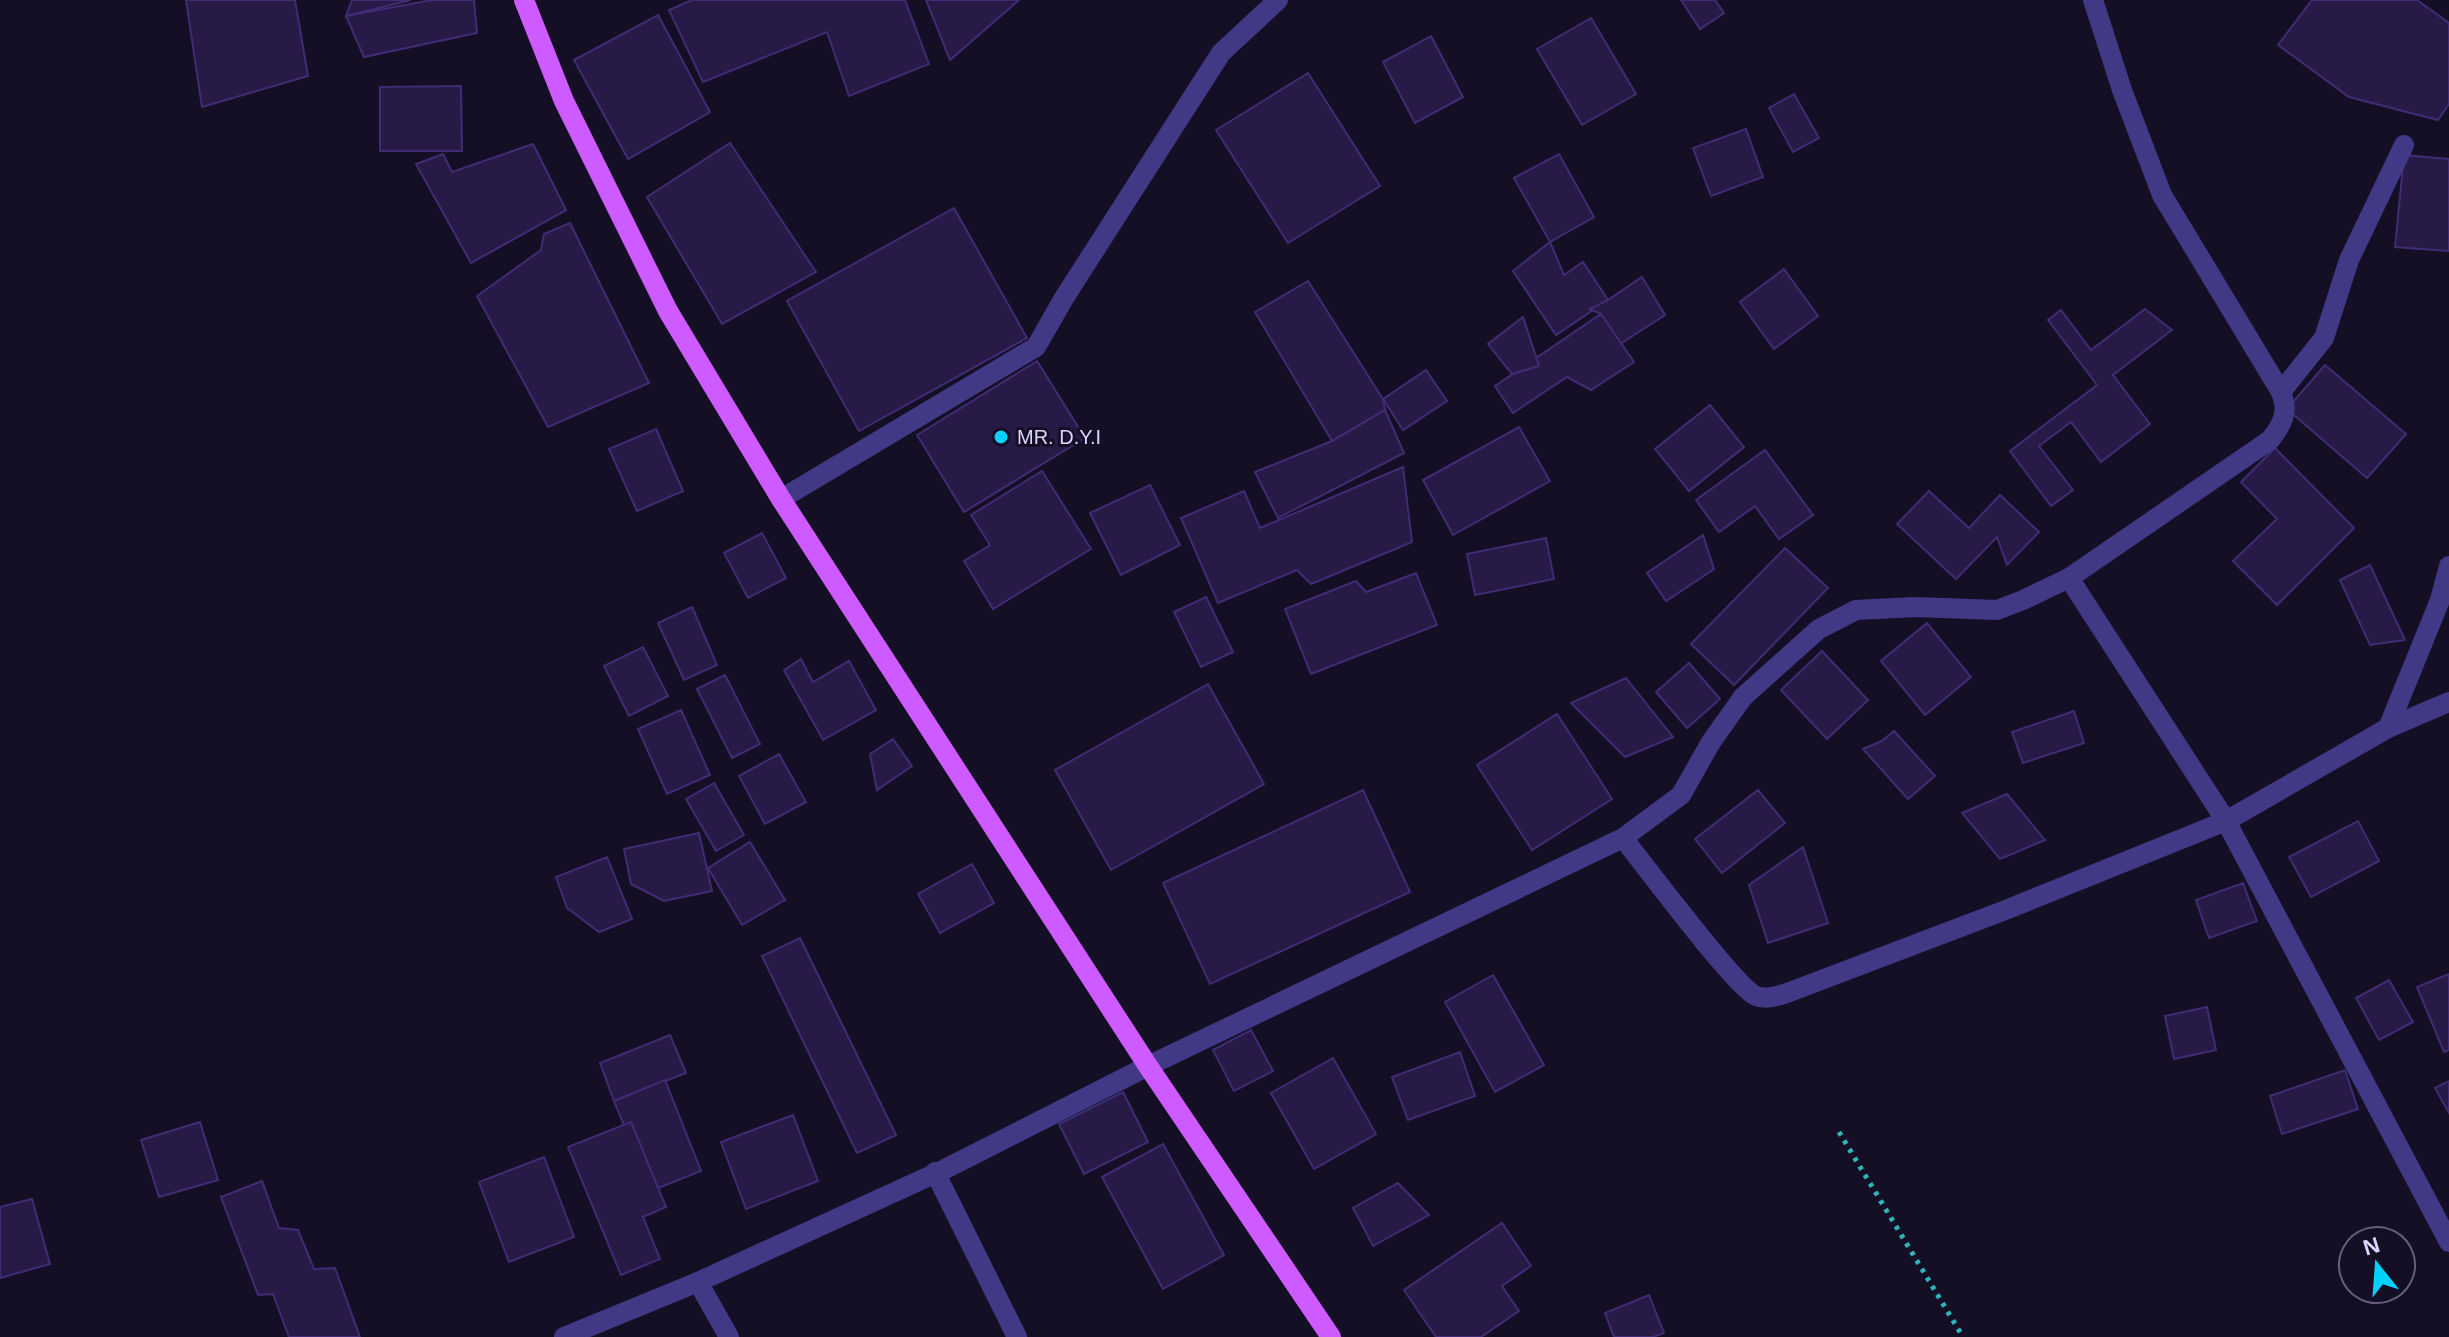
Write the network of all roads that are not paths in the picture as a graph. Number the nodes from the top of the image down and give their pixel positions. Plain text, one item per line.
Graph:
1 (524, 0) edge
2 (1278, 0) edge
3 (2093, 0) edge
4 (2404, 145) dead end
5 (2281, 392) junction
6 (781, 499) junction
7 (2449, 566) edge
8 (2069, 578) junction
9 (2449, 702) edge
10 (2388, 728) junction
11 (2226, 821) junction
12 (1623, 838) junction
13 (1148, 1066) junction
14 (935, 1172) junction
15 (2449, 1242) edge
16 (698, 1282) junction
17 (564, 1337) edge
18 (729, 1337) edge
19 (1017, 1337) edge
20 (1331, 1337) edge

1 - 6 main road
2 - 6 street
3 - 5 street
4 - 5 street
5 - 8 street
6 - 13 main road
7 - 10 street
8 - 11 street
8 - 12 street
9 - 10 street
10 - 11 street
11 - 12 street
11 - 15 street
12 - 13 street
13 - 14 street
13 - 20 main road
14 - 16 street
14 - 19 street
16 - 17 street
16 - 18 street

